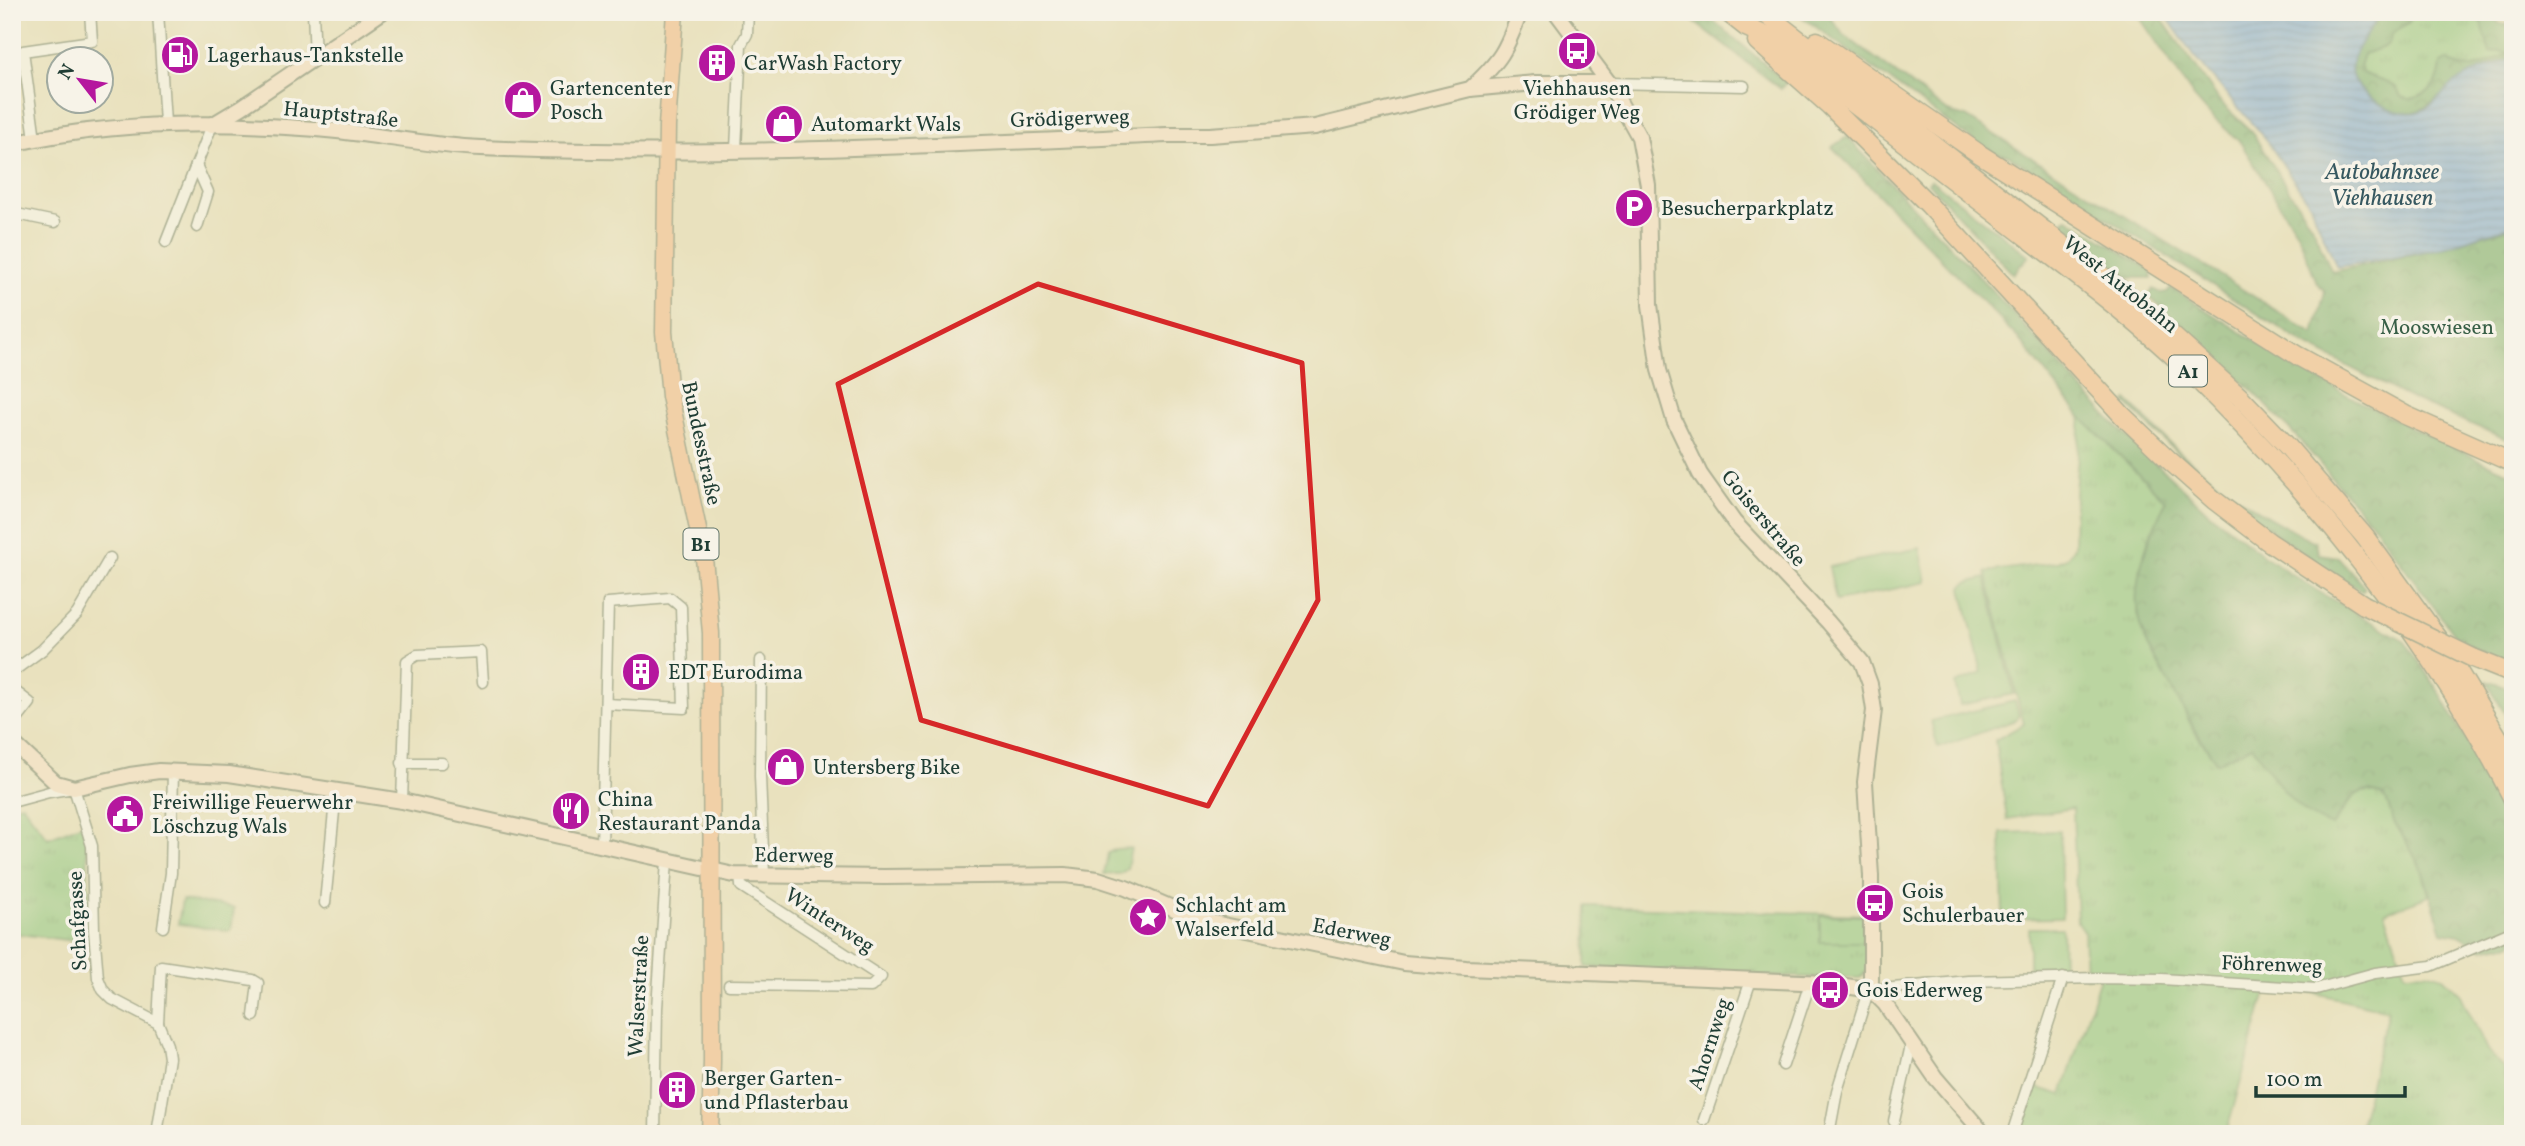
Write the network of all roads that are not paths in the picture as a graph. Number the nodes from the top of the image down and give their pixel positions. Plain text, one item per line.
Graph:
1 (90, 12) edge
2 (158, 12) edge
3 (313, 12) edge
4 (675, 12) edge
5 (748, 12) edge
6 (1520, 12) edge
7 (1556, 12) edge
8 (1727, 12) edge
9 (1763, 12) edge
10 (1777, 12) edge
11 (377, 14) edge
12 (1746, 27) junction
13 (315, 57) junction
14 (1609, 83) junction
15 (1744, 86) dead end
16 (1470, 89) junction
17 (165, 123) junction
18 (212, 125) junction
19 (35, 139) junction
20 (12, 144) edge
21 (736, 149) junction
22 (666, 150) junction
23 (196, 165) junction
24 (12, 213) edge
25 (55, 222) dead end
26 (197, 227) dead end
27 (166, 242) dead end
28 (2513, 463) edge
29 (110, 558) dead end
30 (761, 660) dead end
31 (12, 671) edge
32 (2513, 674) edge
33 (483, 682) dead end
34 (12, 690) edge
35 (606, 704) junction
36 (12, 726) edge
37 (12, 742) edge
38 (2513, 762) edge
39 (402, 763) junction
40 (442, 763) dead end
41 (173, 771) junction
42 (74, 788) junction
43 (336, 791) junction
44 (2513, 799) edge
45 (402, 801) junction
46 (12, 802) edge
47 (602, 846) junction
48 (667, 861) junction
49 (710, 868) junction
50 (740, 875) junction
51 (764, 875) junction
52 (326, 903) dead end
53 (163, 927) dead end
54 (2513, 931) edge
55 (2063, 978) junction
56 (1751, 980) junction
57 (1810, 983) junction
58 (729, 985) dead end
59 (1871, 990) junction
60 (254, 1016) dead end
61 (158, 1023) junction
62 (1912, 1045) junction
63 (1783, 1065) dead end
64 (1704, 1120) dead end
65 (1894, 1121) dead end
66 (12, 1130) edge
67 (1981, 1132) edge
68 (18, 1134) edge
69 (157, 1134) edge
70 (655, 1134) edge
71 (710, 1134) edge
72 (1829, 1134) edge
73 (2012, 1134) edge

1 - 19 street
2 - 17 street
3 - 13 street
4 - 22 main road, Bundesstraße / B1
5 - 21 street
6 - 16 street
7 - 14 street, Goiserstraße
8 - 12 highway, West Autobahn / A1
9 - 38 highway, West Autobahn / A1
10 - 28 highway
11 - 13 street
12 - 32 highway, bridge
12 - 44 highway, West Autobahn / A1
13 - 18 street
14 - 15 street
14 - 16 street, Grödigerweg
14 - 59 street, Goiserstraße
16 - 21 street, Grödigerweg
17 - 18 street, Hauptstraße
17 - 19 street, Hauptstraße
18 - 22 street, Hauptstraße
18 - 23 street
19 - 20 street, Hauptstraße
21 - 22 street, Grödigerweg
22 - 49 main road, Bundesstraße / B1
23 - 26 street
23 - 27 street
24 - 25 street
29 - 31 street
30 - 51 street
33 - 39 street
34 - 36 street
35 - 35 street
35 - 47 street
37 - 42 street
39 - 40 street
39 - 45 street
41 - 42 street
41 - 43 street
41 - 53 street
42 - 46 street
42 - 61 street, Schafgasse
43 - 45 street
43 - 52 street
45 - 47 street
47 - 48 street
48 - 49 street
48 - 70 street, Walserstraße
49 - 50 street, Ederweg
49 - 71 main road, Bundesstraße / B1
50 - 51 street, Ederweg
50 - 58 street, Winterweg
51 - 56 street, Ederweg
54 - 55 street, Föhrenweg
55 - 59 street, Föhrenweg
55 - 73 street
56 - 57 street, Ederweg
56 - 64 street, Ahornweg
57 - 59 street, Ederweg
57 - 63 street
59 - 62 street
59 - 72 street
60 - 61 street
61 - 69 street
62 - 65 street
62 - 67 street
66 - 68 street

